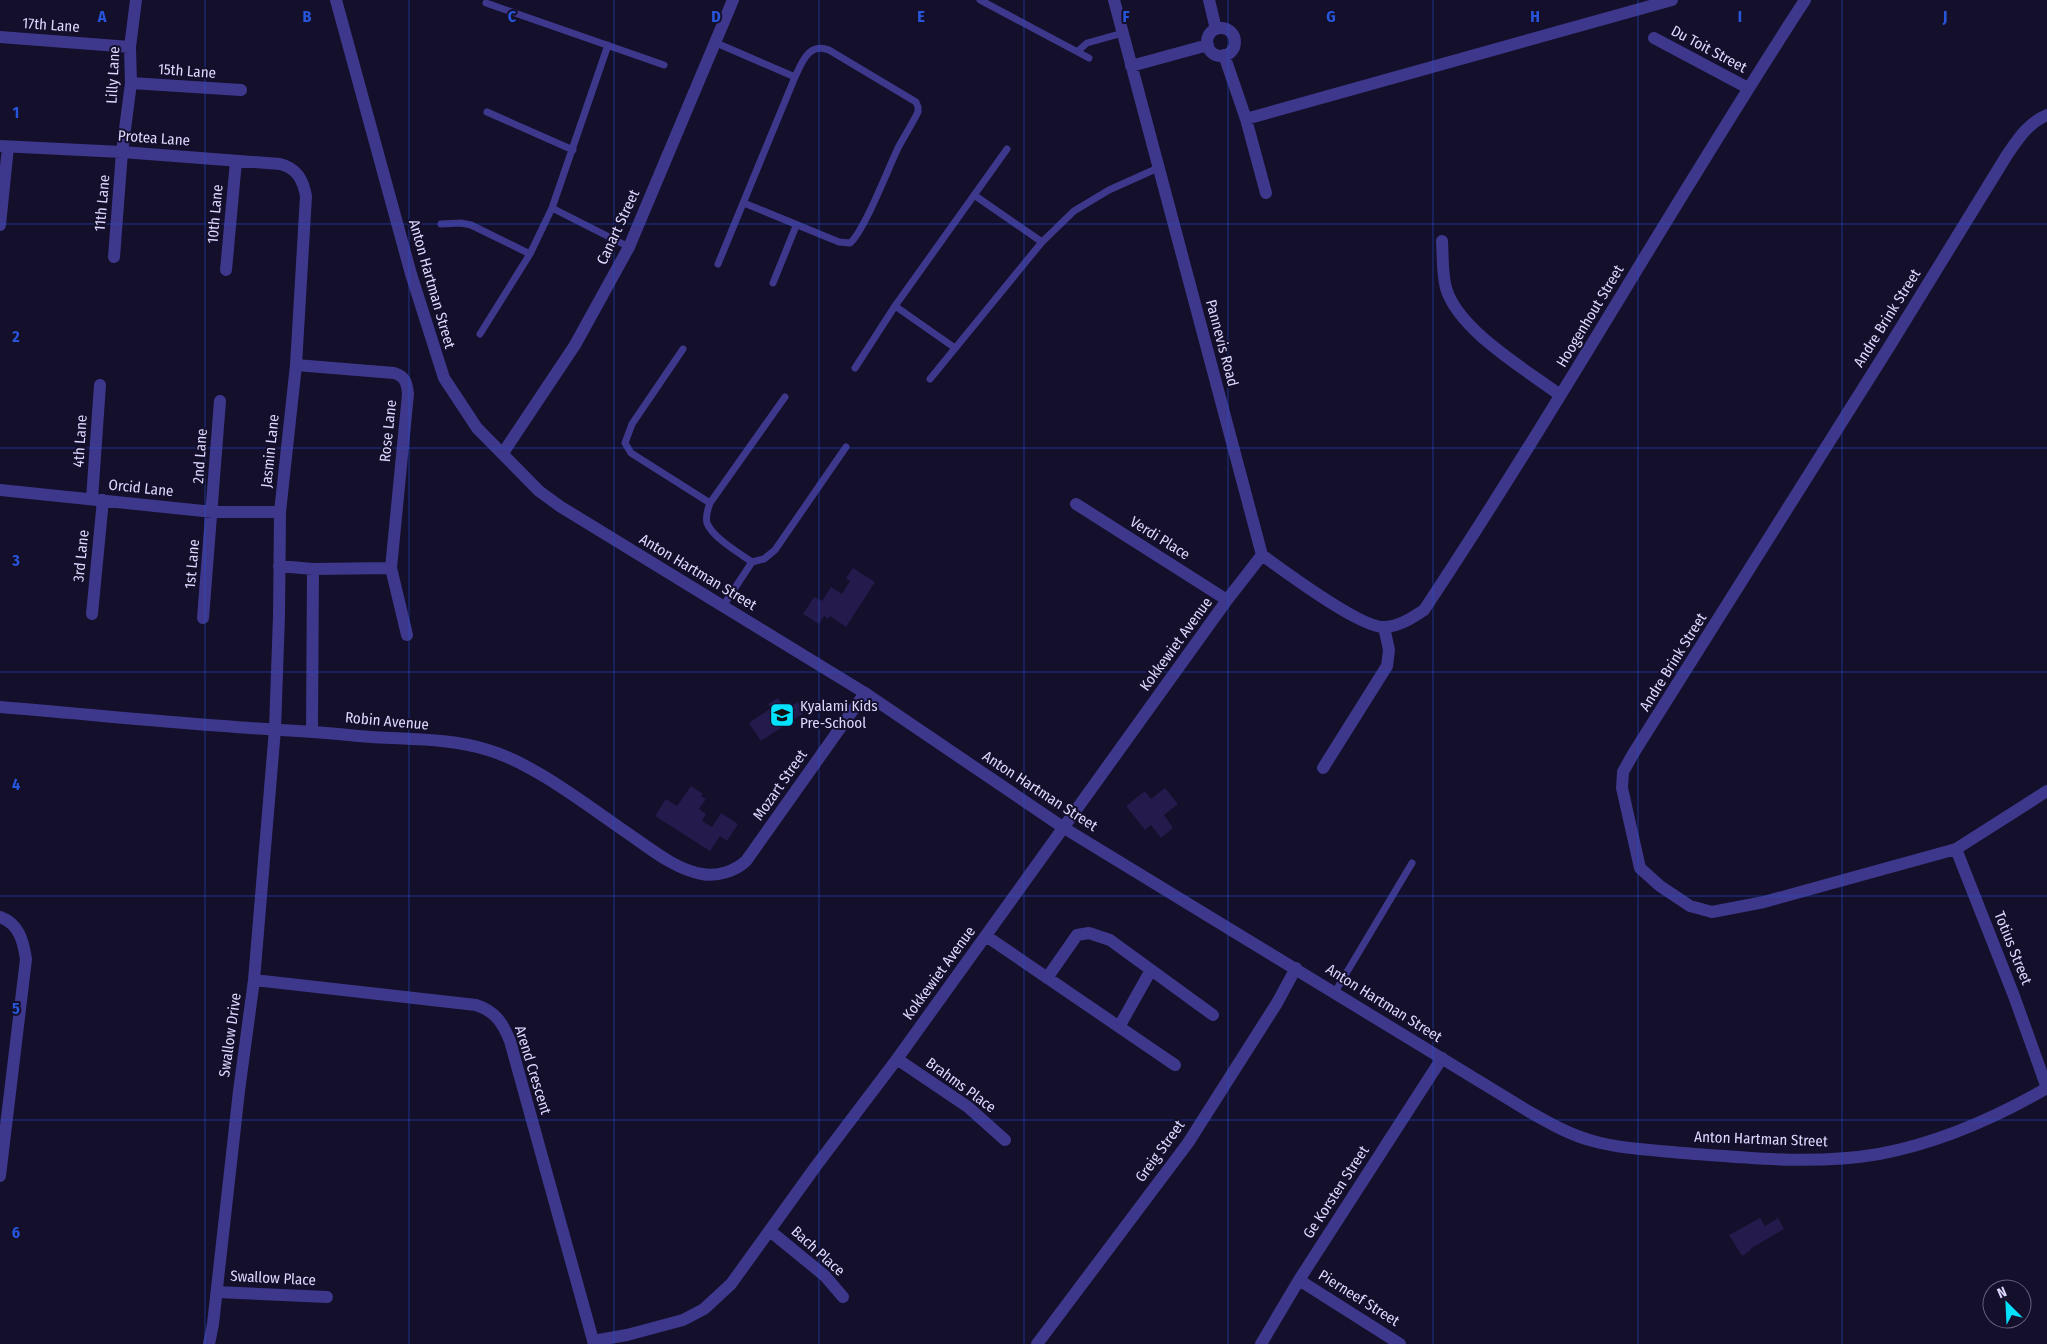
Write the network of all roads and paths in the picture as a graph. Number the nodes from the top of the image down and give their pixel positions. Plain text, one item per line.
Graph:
1 (136, 0) edge
2 (336, 0) edge
3 (732, 0) edge
4 (980, 0) edge
5 (1114, 0) edge
6 (1209, 0) edge
7 (1672, 0) edge
8 (1805, 0) edge
9 (486, 3) dead end
10 (1216, 29) junction
11 (1122, 33) junction
12 (0, 37) edge
13 (1654, 38) dead end
14 (714, 42) junction
15 (608, 45) junction
16 (1208, 45) junction
17 (130, 47) junction
18 (1078, 51) junction
19 (1224, 55) junction
20 (1089, 58) dead end
21 (664, 65) dead end
22 (1131, 66) junction
23 (794, 77) junction
24 (131, 84) junction
25 (1748, 88) junction
26 (241, 90) dead end
27 (487, 112) dead end
28 (2047, 115) edge
29 (1246, 119) junction
30 (4, 146) edge
31 (1007, 149) dead end
32 (572, 150) junction
33 (122, 152) junction
34 (236, 161) junction
35 (1158, 168) junction
36 (300, 178) joint
37 (1266, 193) dead end
38 (974, 195) junction
39 (744, 203) junction
40 (552, 208) junction
41 (441, 224) dead end
42 (0, 225) edge
43 (796, 226) junction
44 (1042, 242) junction
45 (1442, 242) dead end
46 (630, 247) junction
47 (530, 254) junction
48 (114, 257) dead end
49 (718, 264) dead end
50 (226, 270) dead end
51 (773, 283) dead end
52 (895, 306) junction
53 (480, 334) dead end
54 (955, 348) junction
55 (683, 349) dead end
56 (296, 365) junction
57 (855, 368) dead end
58 (930, 379) dead end
59 (100, 384) dead end
60 (1560, 395) junction
61 (785, 397) dead end
62 (220, 401) dead end
63 (846, 447) dead end
64 (503, 453) junction
65 (0, 490) edge
66 (98, 500) junction
67 (710, 503) junction
68 (1076, 504) dead end
69 (213, 512) junction
70 (280, 512) junction
71 (1262, 556) junction
72 (752, 562) junction
73 (279, 566) junction
74 (391, 568) junction
75 (313, 569) junction
76 (1227, 600) junction
77 (722, 606) junction
78 (92, 614) dead end
79 (203, 618) dead end
80 (1384, 627) junction
81 (407, 635) dead end
82 (866, 693) junction
83 (0, 706) edge
84 (275, 729) junction
85 (312, 731) junction
86 (1323, 768) dead end
87 (2047, 791) edge
88 (1064, 828) junction
89 (1956, 849) junction
90 (1412, 863) dead end
91 (737, 868) joint
92 (0, 916) edge
93 (986, 936) junction
94 (1296, 968) junction
95 (1151, 970) junction
96 (1047, 978) junction
97 (254, 980) junction
98 (1335, 992) junction
99 (1213, 1015) dead end
100 (1119, 1027) junction
101 (1442, 1058) junction
102 (897, 1059) junction
103 (1175, 1065) dead end
104 (2047, 1088) edge
105 (1004, 1140) dead end
106 (0, 1176) edge
107 (770, 1231) junction
108 (1299, 1280) junction
109 (216, 1292) junction
110 (327, 1297) dead end
111 (843, 1297) dead end
112 (593, 1343) edge
113 (209, 1344) edge
114 (1037, 1344) edge
115 (1261, 1344) edge
116 (1400, 1344) edge

1 - 17 street, Lilly Lane
2 - 64 street, Anton Hartman Street
3 - 14 street, Canart Street
4 - 18 lane
5 - 11 street, Pannevis Road
6 - 10 street
7 - 29 street
8 - 25 street, Hoogenhout Street
9 - 15 lane
10 - 16 street
10 - 19 street
11 - 18 lane
11 - 22 street, Pannevis Road
12 - 17 street, 17th Lane
13 - 25 street, Du Toit Street
14 - 23 lane
14 - 46 street, Canart Street
15 - 21 lane
15 - 32 lane
16 - 19 street
16 - 22 street
17 - 24 street, Lilly Lane
18 - 20 lane
19 - 29 street
22 - 35 street, Pannevis Road
23 - 39 lane
23 - 43 lane
24 - 26 street, 15th Lane
24 - 33 street, Lilly Lane
25 - 60 street, Hoogenhout Street
27 - 32 lane
28 - 89 street, Andre Brink Street
29 - 37 street
30 - 33 street, Protea Lane
30 - 42 street
31 - 38 lane
32 - 40 lane
33 - 34 street, Protea Lane
33 - 48 street, 11th Lane
34 - 36 street, Protea Lane
34 - 50 street, 10th Lane
35 - 44 lane
35 - 71 street, Pannevis Road
36 - 56 street, Jasmin Lane
38 - 44 lane
38 - 52 lane
39 - 43 lane
39 - 49 lane
40 - 46 lane
40 - 47 lane
41 - 47 lane
43 - 51 lane
44 - 54 lane
45 - 60 street
46 - 64 street, Canart Street
47 - 53 lane
52 - 54 lane
52 - 57 lane
54 - 58 lane
55 - 67 lane
56 - 70 street, Jasmin Lane
56 - 74 street, Rose Lane
59 - 66 street, 4th Lane
60 - 80 street, Hoogenhout Street
61 - 67 lane
62 - 69 street, 2nd Lane
63 - 72 lane
64 - 77 street, Anton Hartman Street
65 - 66 street, Orcid Lane
66 - 69 street, Orcid Lane
66 - 78 street, 3rd Lane
67 - 72 lane
68 - 76 street, Verdi Place
69 - 70 street, Orcid Lane
69 - 79 street, 1st Lane
70 - 73 street, Jasmin Lane
71 - 76 street, Kokkewiet Avenue
71 - 80 street
72 - 77 lane
73 - 75 street
73 - 84 street, Jasmin Lane
74 - 75 street
74 - 81 street, Rose Lane
75 - 85 street
76 - 88 street, Kokkewiet Avenue
77 - 82 street, Anton Hartman Street
80 - 86 street
82 - 88 street, Anton Hartman Street
82 - 91 street, Mozart Street
83 - 84 street, Robin Avenue
84 - 85 street, Robin Avenue
84 - 97 street, Swallow Drive
85 - 91 street, Robin Avenue
87 - 89 street, Andre Brink Street
88 - 93 street, Kokkewiet Avenue
88 - 94 street, Anton Hartman Street
89 - 104 street, Totius Street
90 - 98 lane
92 - 106 street
93 - 96 street
93 - 102 street, Kokkewiet Avenue
94 - 98 street, Anton Hartman Street
94 - 114 street, Greig Street
95 - 96 street
95 - 99 street
95 - 100 street
96 - 100 street
97 - 109 street, Swallow Drive
97 - 112 street, Arend Crescent
98 - 101 street, Anton Hartman Street
100 - 103 street
101 - 104 street, Anton Hartman Street
101 - 108 street, Ge Korsten Street
102 - 105 street, Brahms Place
102 - 107 street, Kokkewiet Avenue
107 - 111 street, Bach Place
107 - 112 street, Kokkewiet Avenue
108 - 115 street, Ge Korsten Street
108 - 116 street, Pierneef Street
109 - 110 street, Swallow Place
109 - 113 street, Swallow Drive

